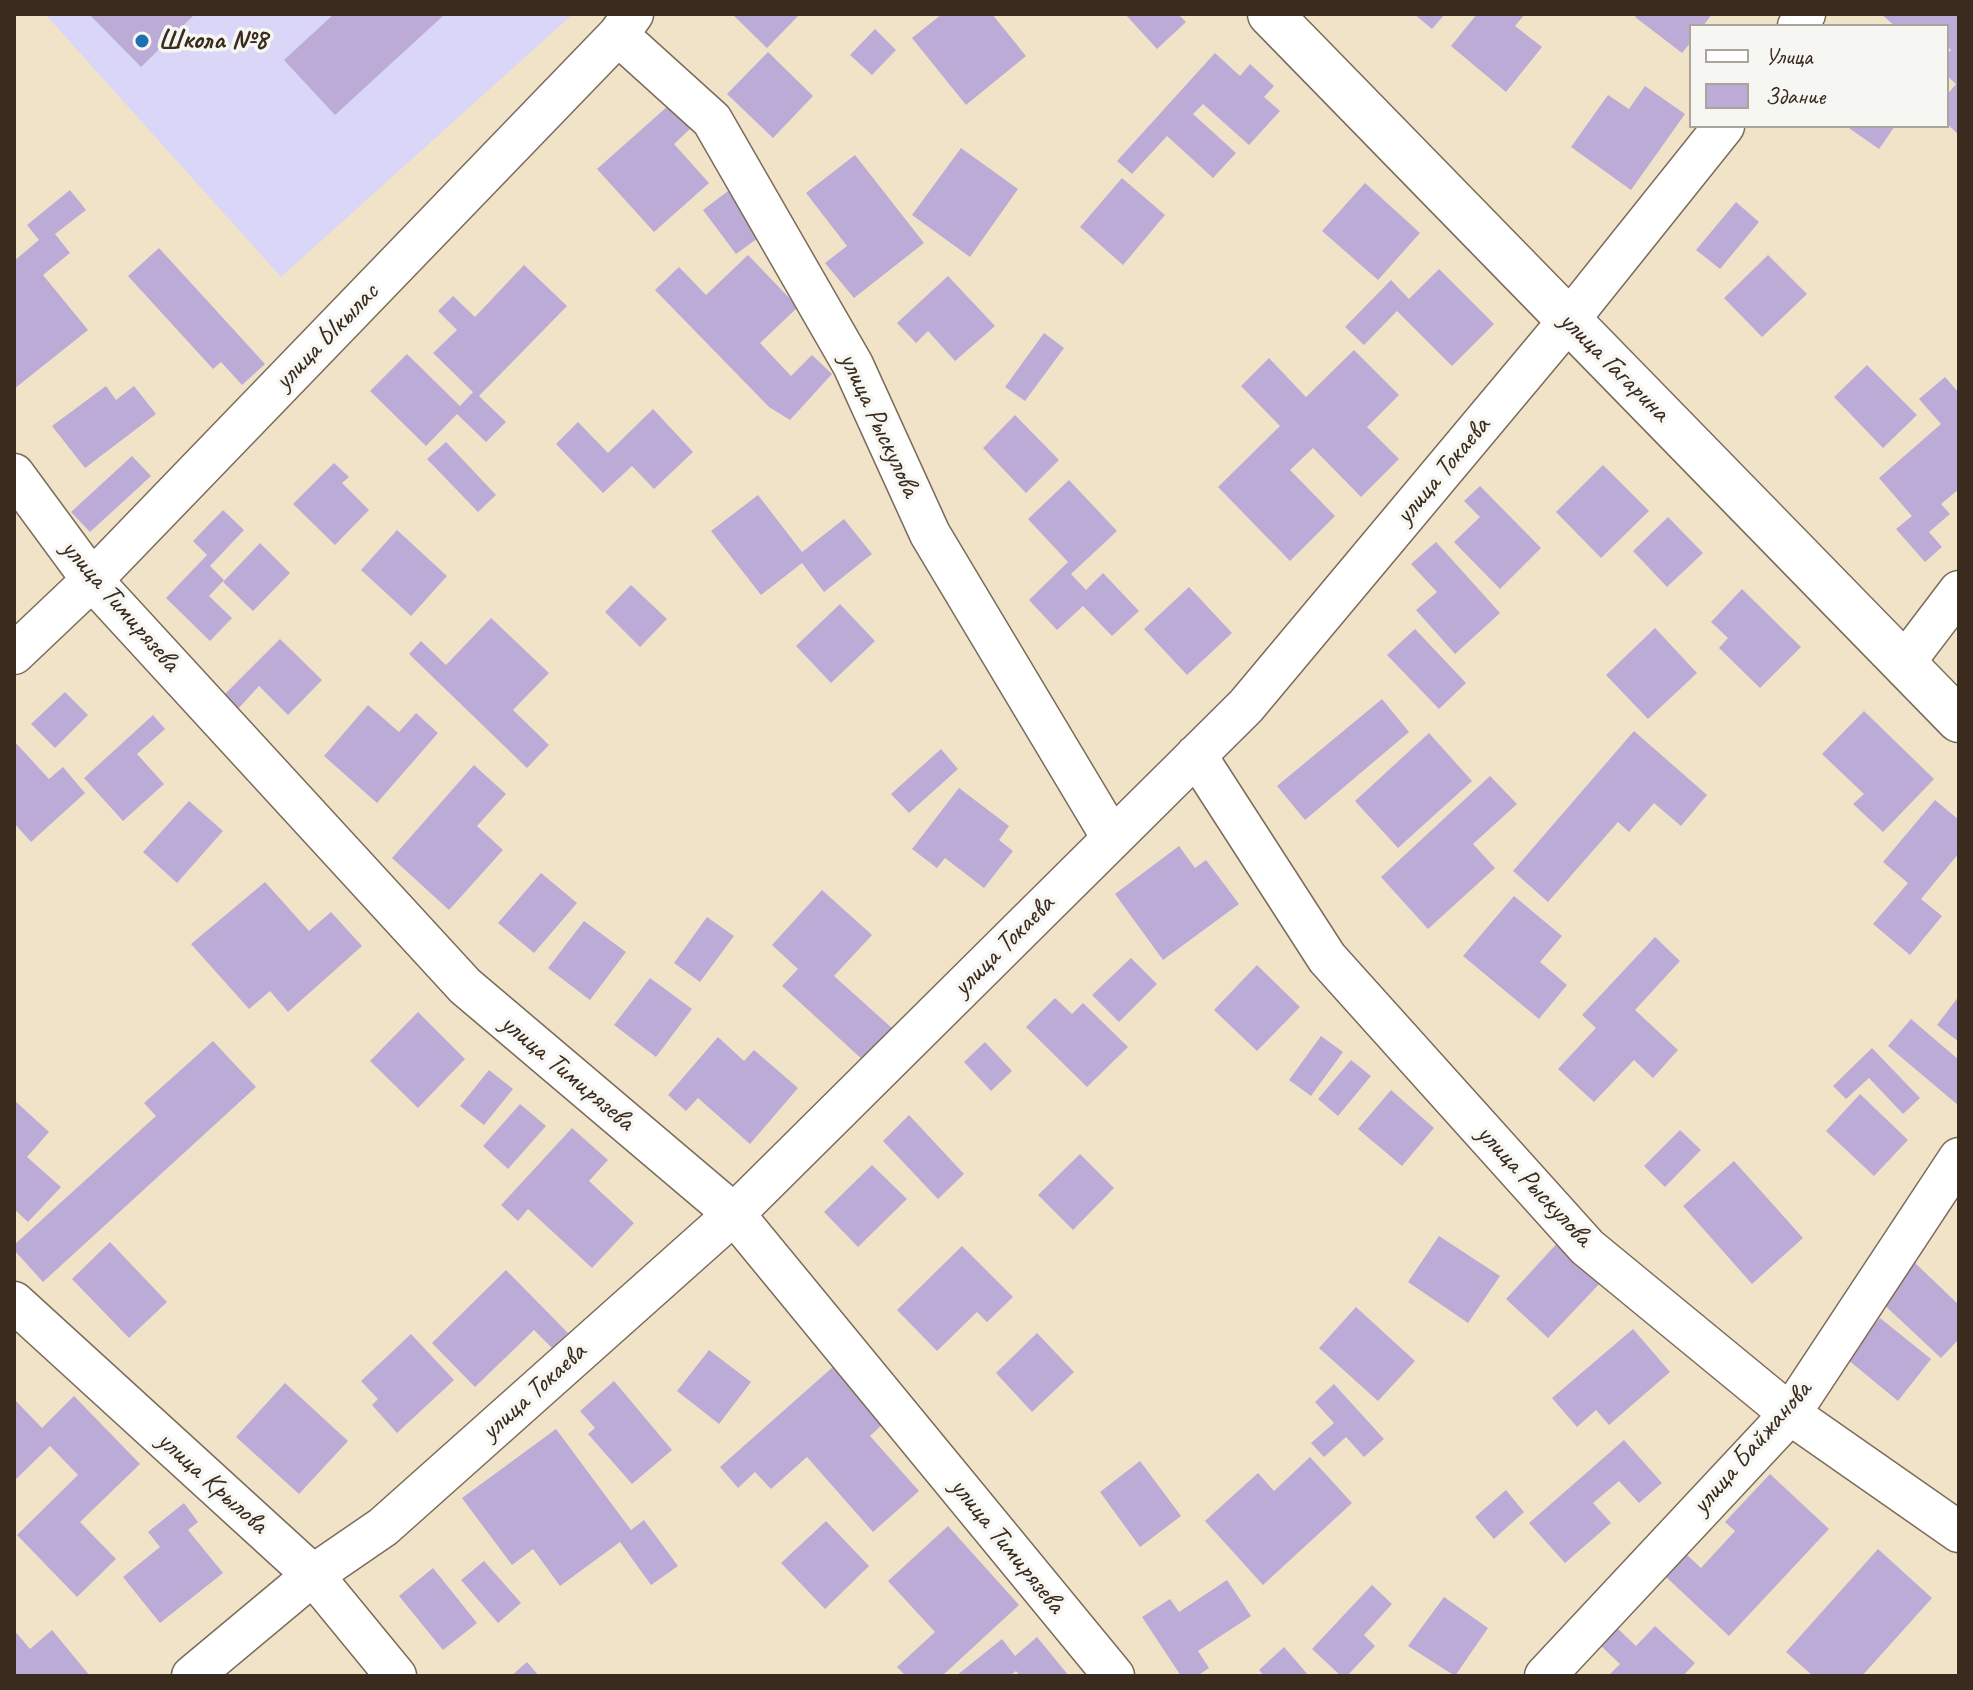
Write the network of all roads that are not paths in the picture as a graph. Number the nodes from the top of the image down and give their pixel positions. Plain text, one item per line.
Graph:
1 (1270, 14) edge
2 (625, 24) edge
3 (1722, 128) edge
4 (1568, 321) junction
5 (14, 474) edge
6 (92, 580) junction
7 (1959, 591) edge
8 (14, 654) edge
9 (1905, 662) junction
10 (1959, 720) edge
11 (1196, 755) junction
12 (1112, 838) junction
13 (1959, 1158) edge
14 (734, 1214) junction
15 (14, 1302) edge
16 (1790, 1414) junction
17 (1959, 1532) edge
18 (313, 1575) junction
19 (192, 1676) edge
20 (396, 1676) edge
21 (1114, 1676) edge
22 (1545, 1676) edge

1 - 4 main road, улица Гагарина
2 - 6 street, улица Ыкылас
2 - 12 street, улица Рыскулова
3 - 4 street, улица Токаева
4 - 9 main road, улица Гагарина
4 - 11 street, улица Токаева
5 - 6 street, улица Тимирязева
6 - 8 street, улица Ыкылас
6 - 14 street, улица Тимирязева
7 - 9 street
9 - 10 main road, улица Гагарина
11 - 12 street, улица Токаева
11 - 16 street, улица Рыскулова
12 - 14 street, улица Токаева
13 - 16 street, улица Байжанова
14 - 18 street, улица Токаева
14 - 21 street, улица Тимирязева
15 - 18 street, улица Крылова
16 - 17 street, улица Рыскулова
16 - 22 street, улица Байжанова
18 - 19 street, улица Токаева
18 - 20 street, улица Крылова

